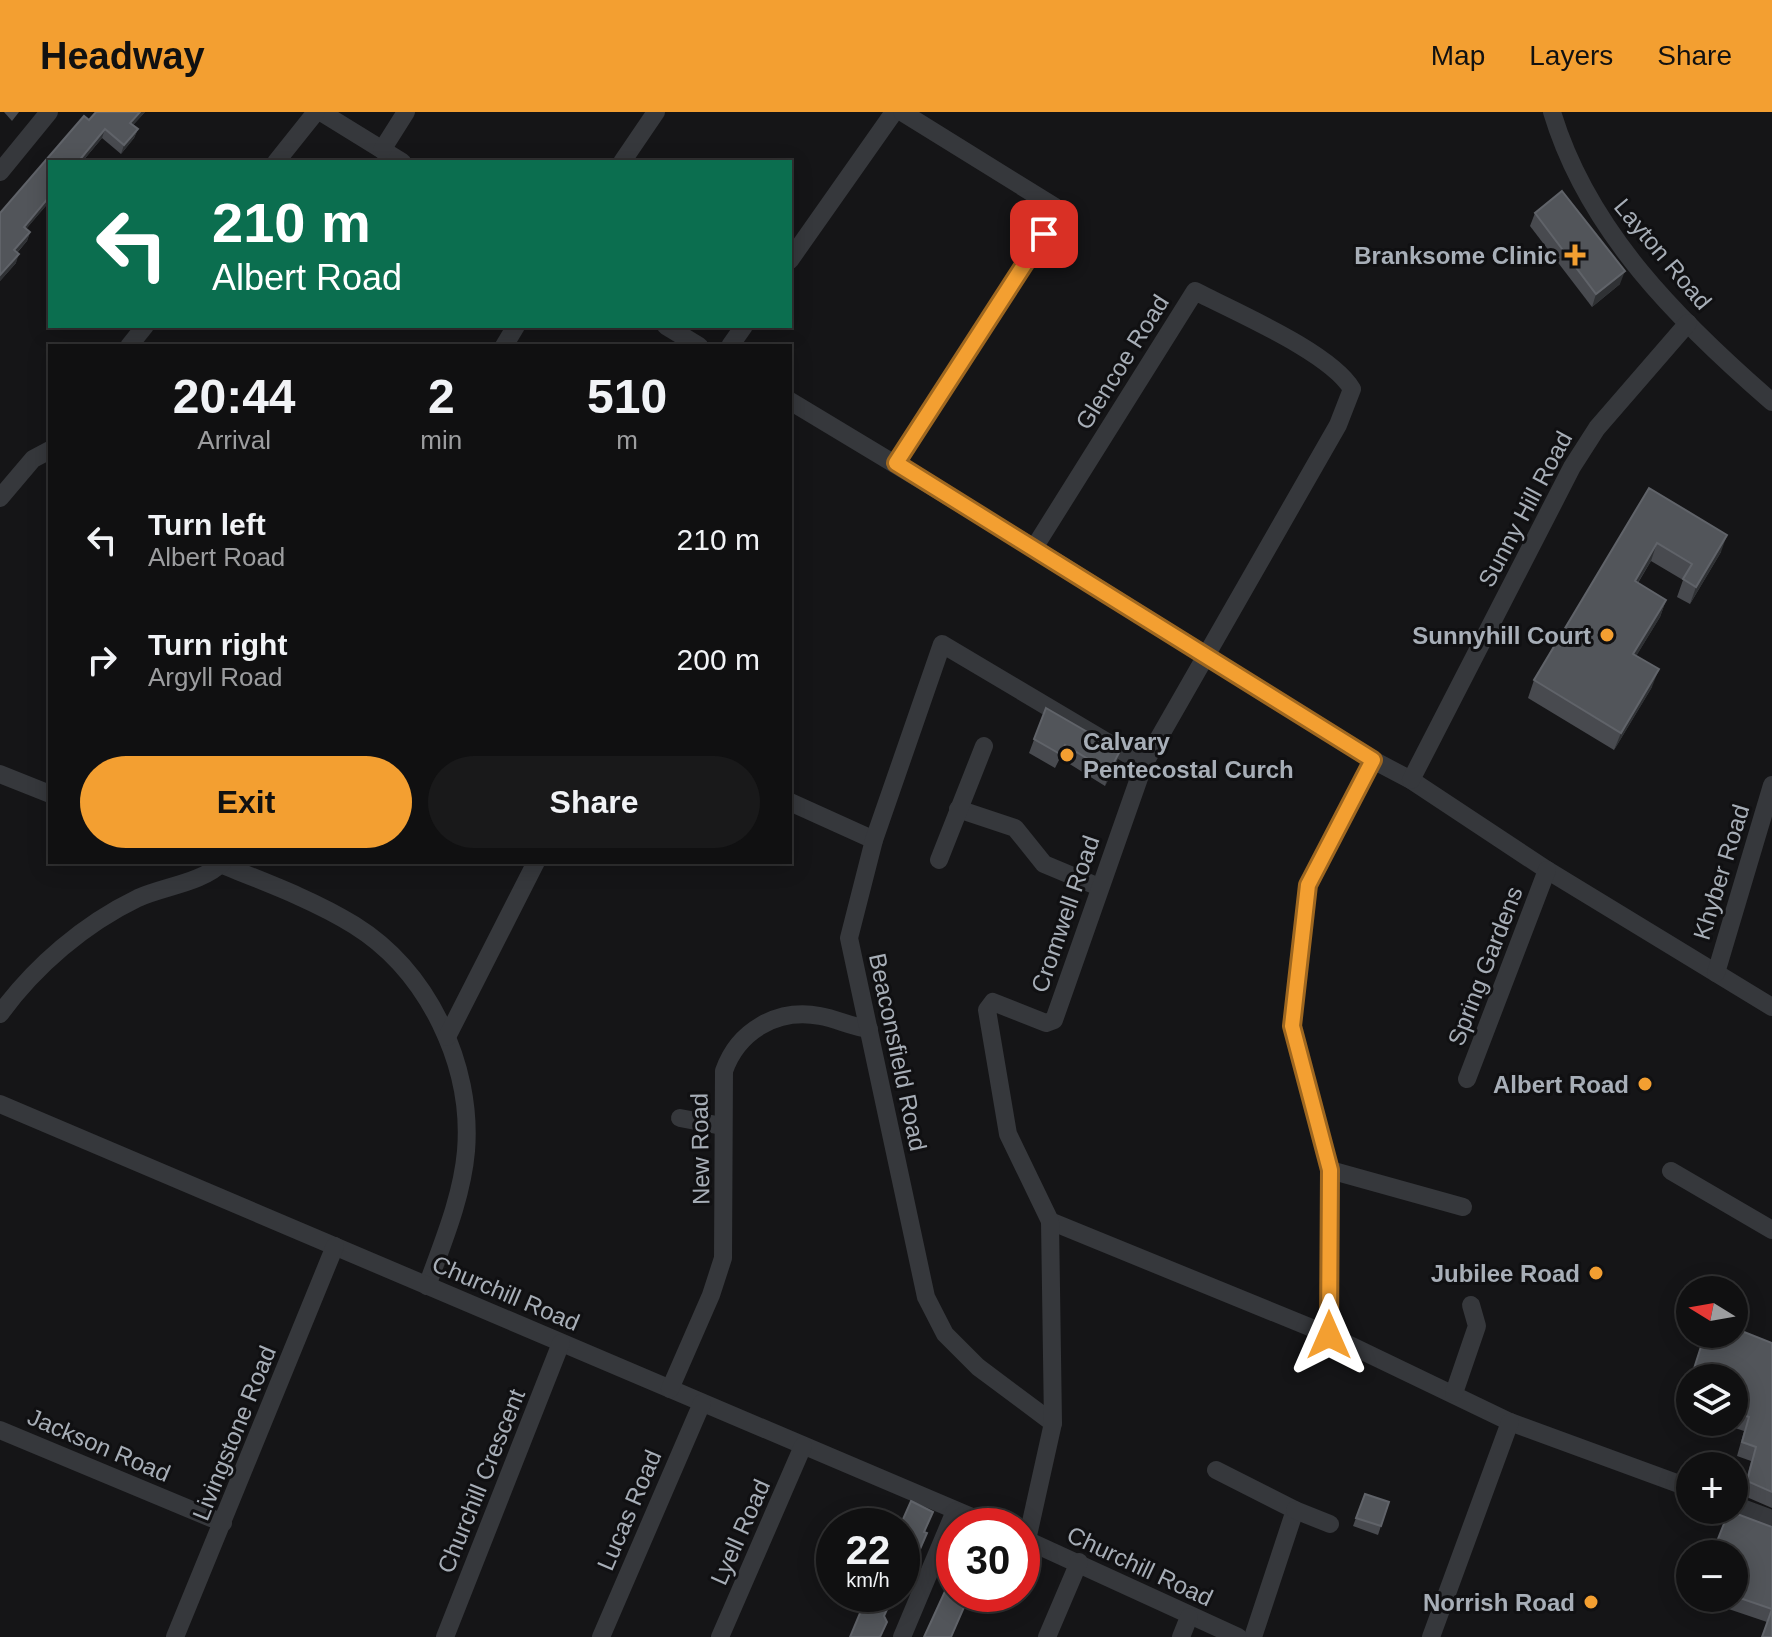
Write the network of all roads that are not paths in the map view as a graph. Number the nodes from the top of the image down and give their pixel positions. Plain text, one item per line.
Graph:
1 (49, 112) edge
2 (319, 112) edge
3 (406, 112) edge
4 (656, 112) edge
5 (894, 112) edge
6 (902, 112) edge
7 (1552, 112) edge
8 (382, 150) junction
9 (278, 160) edge
10 (399, 160) edge
11 (623, 160) edge
12 (0, 172) edge
13 (792, 257) edge
14 (1688, 323) junction
15 (143, 328) edge
16 (669, 328) edge
17 (131, 344) edge
18 (696, 344) edge
19 (792, 402) edge
20 (1772, 402) edge
21 (48, 451) edge
22 (896, 463) junction
23 (0, 498) edge
24 (1034, 548) junction
25 (1207, 655) junction
26 (984, 746) dead end
27 (1373, 760) junction
28 (1144, 764) junction
29 (0, 774) edge
30 (1411, 780) junction
31 (1772, 785) edge
32 (48, 793) edge
33 (792, 803) edge
34 (958, 809) junction
35 (874, 840) junction
36 (939, 860) dead end
37 (219, 864) edge
38 (222, 864) edge
39 (535, 864) edge
40 (1547, 870) junction
41 (1099, 887) junction
42 (1716, 973) junction
43 (1772, 1007) edge
44 (0, 1014) edge
45 (869, 1029) junction
46 (447, 1037) junction
47 (1467, 1079) dead end
48 (0, 1104) edge
49 (680, 1118) dead end
50 (722, 1126) junction
51 (1330, 1170) junction
52 (1671, 1171) dead end
53 (1463, 1207) dead end
54 (1050, 1221) junction
55 (1772, 1230) edge
56 (335, 1246) junction
57 (427, 1286) junction
58 (1471, 1305) dead end
59 (1329, 1335) junction
60 (561, 1343) junction
61 (670, 1389) junction
62 (1454, 1393) junction
63 (702, 1403) junction
64 (1510, 1422) junction
65 (1053, 1423) junction
66 (0, 1430) edge
67 (803, 1446) junction
68 (1216, 1470) dead end
69 (1676, 1483) edge
70 (948, 1508) edge
71 (1032, 1508) edge
72 (1295, 1510) junction
73 (1748, 1510) edge
74 (1772, 1519) edge
75 (223, 1523) junction
76 (1330, 1524) dead end
77 (1040, 1545) edge
78 (936, 1556) edge
79 (1079, 1562) junction
80 (1189, 1617) junction
81 (175, 1637) edge
82 (445, 1637) edge
83 (601, 1637) edge
84 (720, 1637) edge
85 (902, 1637) edge
86 (1047, 1637) edge
87 (1181, 1637) edge
88 (1238, 1637) edge
89 (1253, 1637) edge
90 (1431, 1637) edge

1 - 12 street
2 - 8 street
2 - 9 street
3 - 8 street
4 - 11 street
5 - 13 street
6 - 22 street
7 - 14 street, Layton Road
8 - 10 street
14 - 20 street, Layton Road
14 - 30 street, Sunny Hill Road
15 - 17 street
16 - 18 street
19 - 22 street
21 - 23 street
22 - 24 street
24 - 25 street
24 - 25 street, Glencoe Road
25 - 27 street
25 - 28 street, Cromwell Road
26 - 34 street
27 - 30 street
27 - 51 street
28 - 35 street, Beaconsfield Road
28 - 41 street, Cromwell Road
29 - 32 street
30 - 40 street
31 - 42 street, Khyber Road
33 - 35 street
34 - 36 street
34 - 41 street
35 - 45 street, Beaconsfield Road
37 - 44 street
38 - 46 street
39 - 46 street
40 - 42 street
40 - 47 street, Spring Gardens
41 - 54 street, Cromwell Road
42 - 43 street
45 - 50 street, New Road
45 - 65 street, Beaconsfield Road
46 - 57 street
48 - 56 street, Churchill Road
49 - 50 street
50 - 61 street, New Road
51 - 53 street
51 - 59 street
52 - 55 street
54 - 59 street
54 - 65 street, Cromwell Road
56 - 57 street, Churchill Road
56 - 75 street, Livingstone Road
57 - 60 street, Churchill Road
58 - 62 street
59 - 62 street
60 - 61 street, Churchill Road
60 - 82 street, Churchill Crescent
61 - 63 street, Churchill Road
62 - 64 street
63 - 67 street, Churchill Road
63 - 83 street, Lucas Road
64 - 69 street
64 - 90 street
65 - 71 street, Cromwell Road
66 - 75 street, Jackson Road
67 - 70 street, Churchill Road
67 - 84 street, Lyell Road
68 - 72 street
72 - 76 street
72 - 89 street
73 - 74 street
75 - 81 street, Livingstone Road
77 - 79 street, Churchill Road
78 - 85 street
79 - 80 street, Churchill Road
79 - 86 street
80 - 87 street
80 - 88 street, Churchill Road

